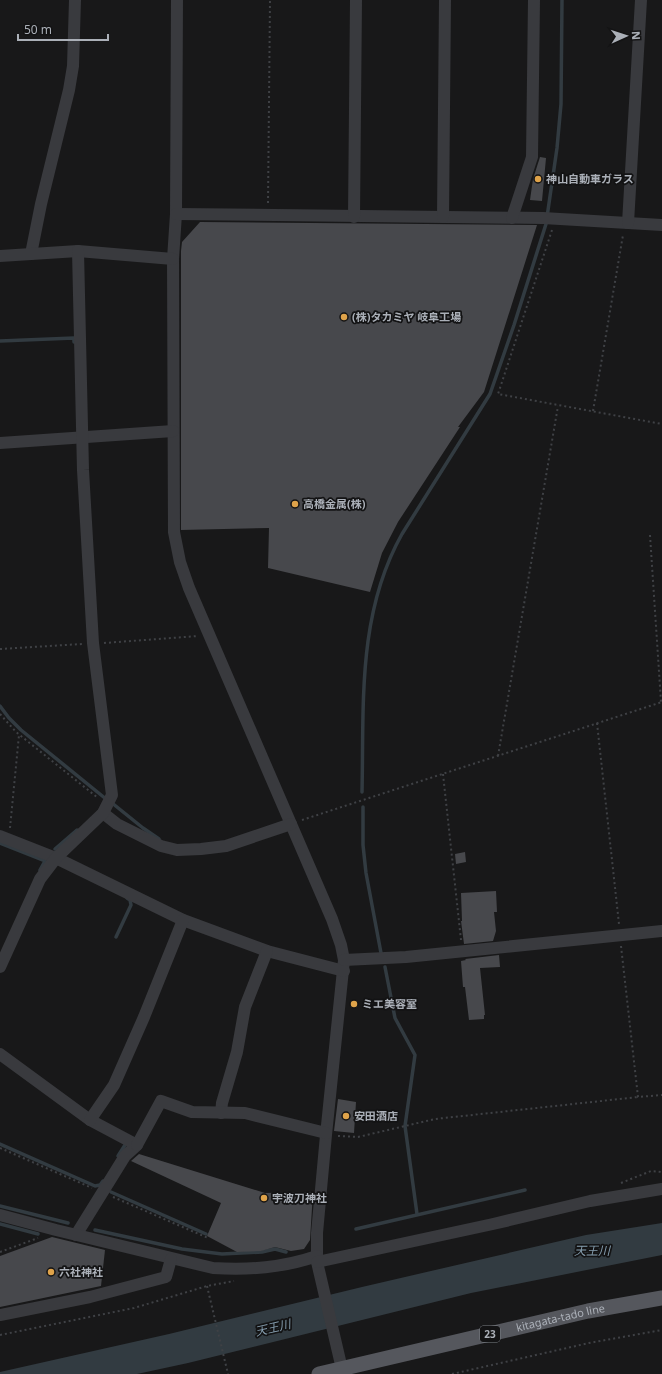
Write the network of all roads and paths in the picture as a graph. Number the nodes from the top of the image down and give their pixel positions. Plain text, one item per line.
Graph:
1 (76, 0) edge
2 (177, 0) edge
3 (270, 0) edge
4 (356, 0) edge
5 (445, 0) edge
6 (534, 0) edge
7 (641, 0) edge
8 (176, 214) junction
9 (268, 215) junction
10 (354, 217) junction
11 (443, 217) junction
12 (512, 218) junction
13 (550, 219) junction
14 (626, 223) junction
15 (662, 225) edge
16 (78, 251) junction
17 (31, 254) junction
18 (0, 256) edge
19 (173, 259) junction
20 (558, 406) junction
21 (593, 411) junction
22 (662, 424) edge
23 (173, 432) junction
24 (82, 438) junction
25 (0, 443) edge
26 (650, 535) dead end
27 (208, 632) junction
28 (92, 643) junction
29 (0, 649) edge
30 (662, 702) edge
31 (0, 714) edge
32 (596, 723) junction
33 (19, 735) junction
34 (498, 756) junction
35 (443, 774) junction
36 (105, 809) junction
37 (291, 824) junction
38 (4, 838) edge
39 (56, 858) junction
40 (183, 920) junction
41 (662, 932) edge
42 (620, 936) junction
43 (267, 951) junction
44 (462, 952) junction
45 (344, 965) junction
46 (0, 967) edge
47 (0, 1054) edge
48 (662, 1095) edge
49 (638, 1097) junction
50 (222, 1113) junction
51 (90, 1120) junction
52 (326, 1134) junction
53 (137, 1145) junction
54 (0, 1148) edge
55 (651, 1171) dead end
56 (662, 1172) edge
57 (662, 1189) edge
58 (102, 1192) junction
59 (0, 1215) edge
60 (56, 1230) junction
61 (76, 1235) junction
62 (208, 1238) dead end
63 (0, 1252) edge
64 (171, 1259) junction
65 (317, 1259) junction
66 (662, 1298) edge
67 (0, 1315) edge
68 (662, 1330) edge
69 (0, 1335) edge
70 (342, 1369) junction
71 (228, 1374) edge
72 (319, 1374) edge
73 (452, 1374) edge

1 - 17 street
2 - 8 street
3 - 9 path
4 - 10 street
5 - 11 street
6 - 12 street
7 - 14 street
8 - 9 street
8 - 19 street
9 - 10 street
10 - 11 street
11 - 12 street
12 - 13 street
13 - 14 street
13 - 20 path
14 - 15 street
14 - 21 path
16 - 17 street
16 - 19 street
16 - 24 street
17 - 18 street
19 - 23 street
20 - 21 path
20 - 34 path
21 - 22 path
23 - 24 street
23 - 27 street
24 - 25 street
24 - 28 street
26 - 30 path
27 - 28 path
27 - 37 street
28 - 29 path
28 - 36 street
30 - 32 path
31 - 33 path
32 - 34 path
32 - 42 path
33 - 36 path
33 - 38 path
34 - 35 path
35 - 37 path
35 - 44 path
36 - 37 street
36 - 39 street
37 - 45 street
38 - 39 street
39 - 40 street
39 - 46 street
40 - 43 street
40 - 51 street
41 - 42 street
42 - 44 street
42 - 49 path
43 - 45 street
43 - 50 street
44 - 45 street
45 - 52 street
47 - 51 street
48 - 49 path
49 - 52 path
50 - 52 street
50 - 53 street
51 - 53 street
52 - 65 street
53 - 58 street
54 - 58 path
55 - 56 path
57 - 65 street
58 - 61 street
58 - 62 path
59 - 60 street
60 - 61 street
60 - 63 path
61 - 64 street
64 - 65 street
64 - 67 street
65 - 70 street
66 - 70 main road, kitagata-tado line / 23
68 - 73 path
69 - 71 path
70 - 72 main road, kitagata-tado line / 23

